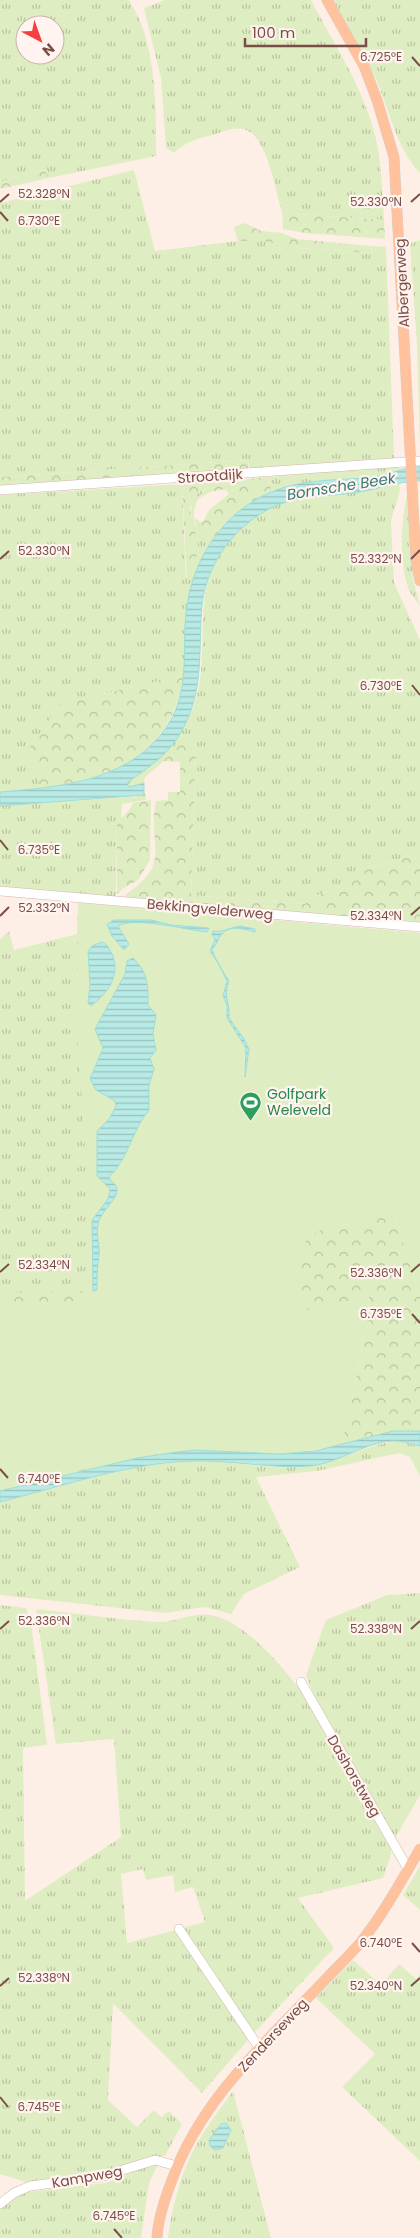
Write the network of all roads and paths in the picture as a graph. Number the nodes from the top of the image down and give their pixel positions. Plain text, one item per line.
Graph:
1 (327, 0) edge
2 (414, 463) edge
3 (0, 490) edge
4 (420, 581) edge
5 (0, 891) edge
6 (420, 927) edge
7 (301, 1682) dead end
8 (420, 1849) edge
9 (408, 1869) junction
10 (179, 1929) dead end
11 (260, 2049) junction
12 (177, 2166) junction
13 (0, 2204) edge
14 (156, 2238) edge

1 - 2 main road, Albergerweg
2 - 3 street, Strootdijk
2 - 4 main road, Albergerweg
5 - 6 street, Bekkingvelderweg
7 - 9 street, Dashorstweg
8 - 9 main road, Zenderseweg
9 - 11 main road, Zenderseweg
10 - 11 street
11 - 12 main road, Zenderseweg
12 - 13 street, Kampweg
12 - 14 main road, Zenderseweg

